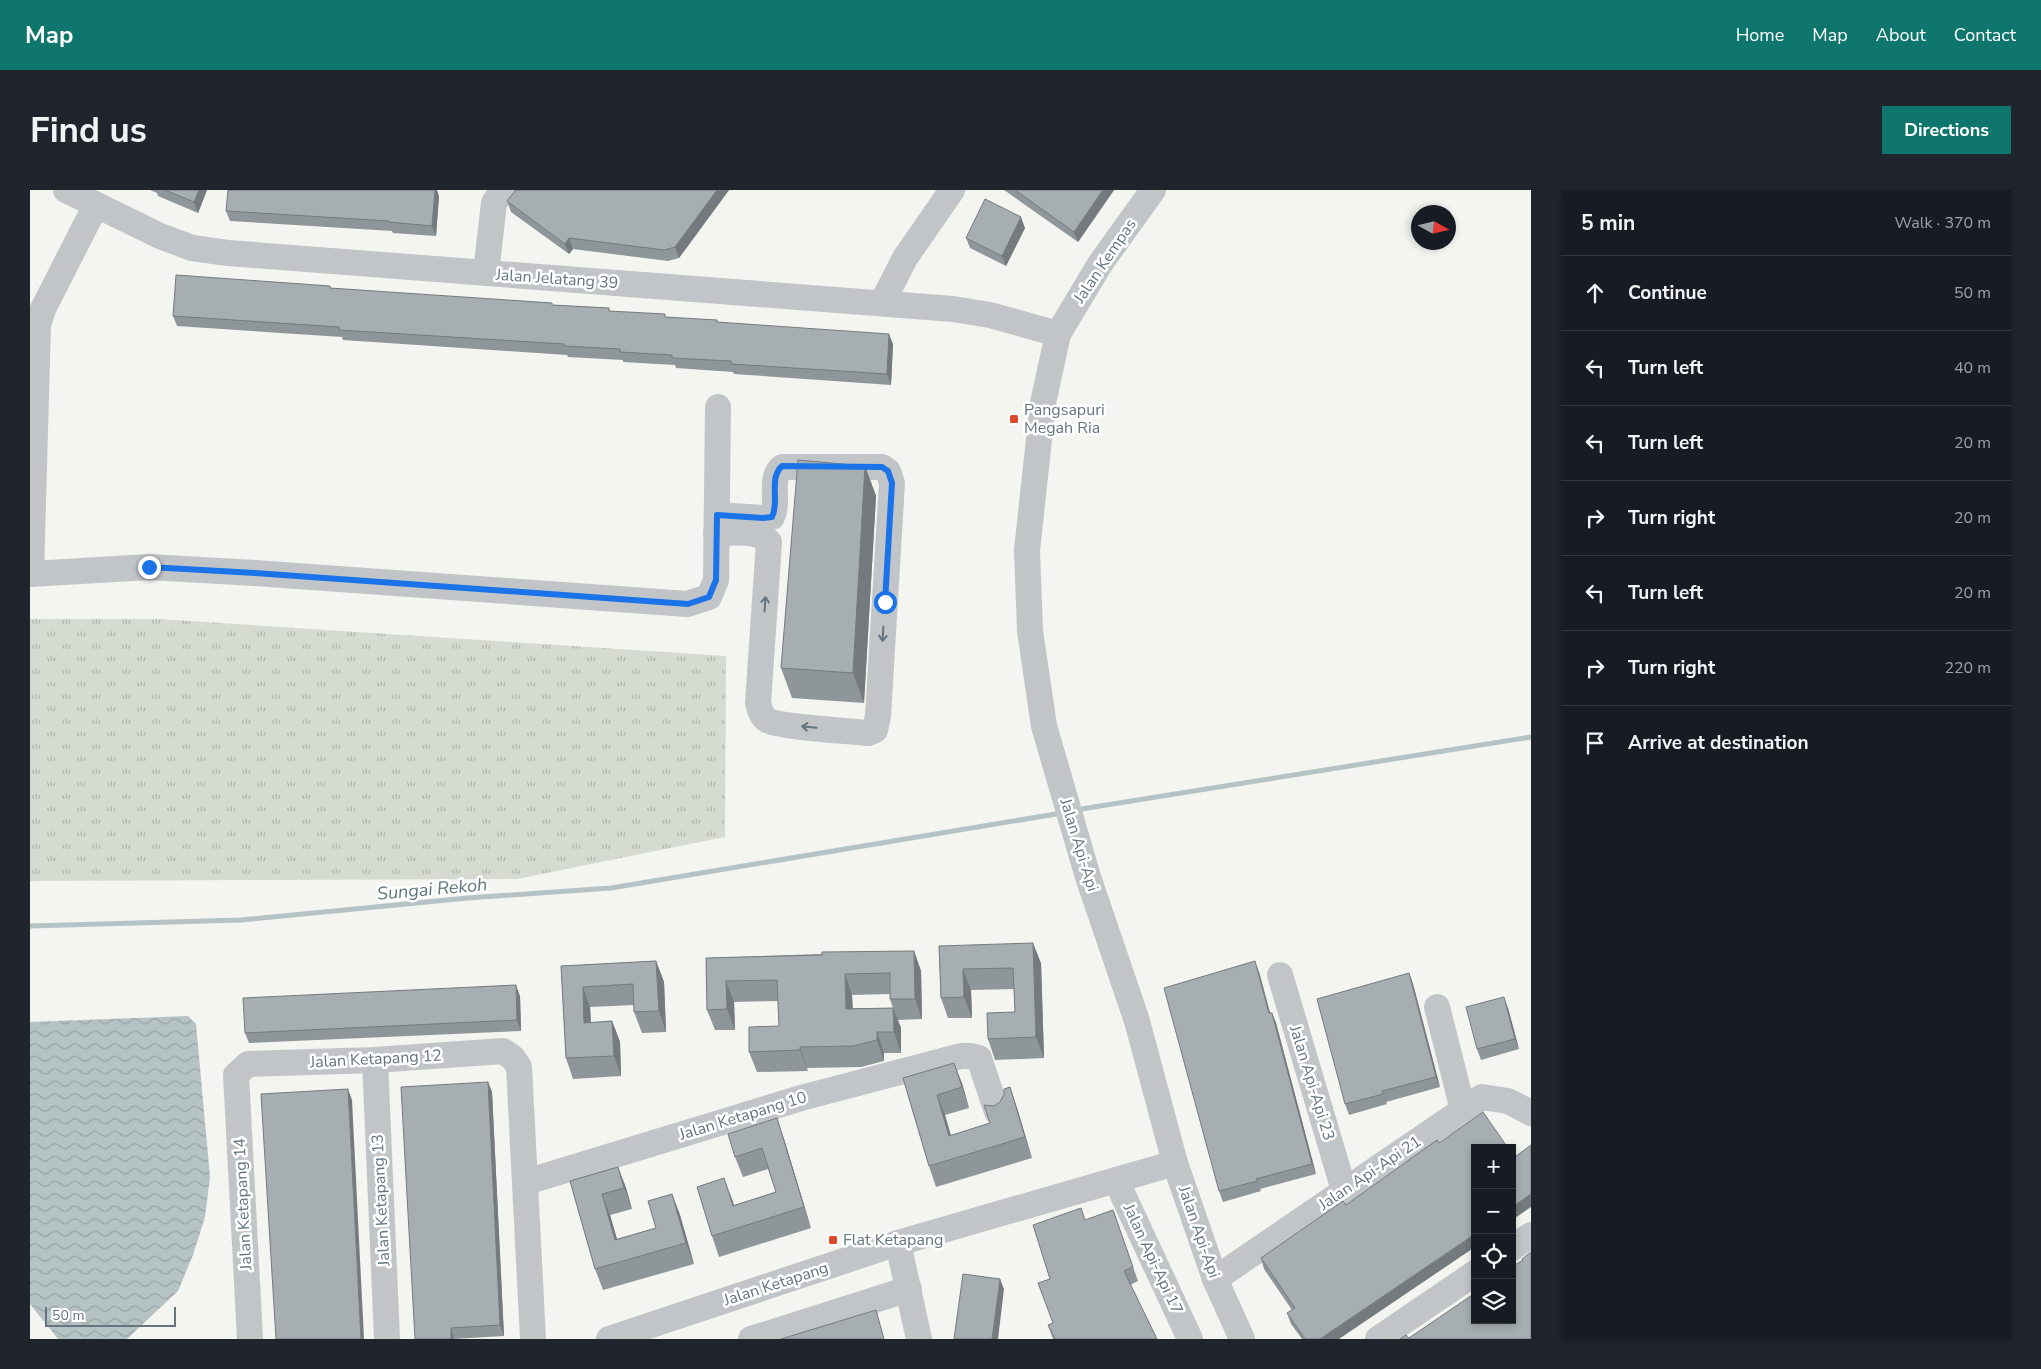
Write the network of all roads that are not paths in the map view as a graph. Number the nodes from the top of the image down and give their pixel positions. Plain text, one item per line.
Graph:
1 (66, 190) edge
2 (503, 190) edge
3 (952, 190) edge
4 (1153, 190) edge
5 (96, 205) junction
6 (486, 273) junction
7 (882, 303) junction
8 (1058, 334) junction
9 (718, 407) dead end
10 (716, 524) junction
11 (30, 574) edge
12 (1280, 976) dead end
13 (1436, 1007) dead end
14 (374, 1060) junction
15 (240, 1070) joint
16 (1463, 1110) junction
17 (997, 1112) edge
18 (1531, 1113) edge
19 (1175, 1163) junction
20 (1116, 1180) junction
21 (526, 1182) junction
22 (1344, 1190) junction
23 (1531, 1235) edge
24 (898, 1243) junction
25 (1516, 1245) edge
26 (1471, 1276) edge
27 (1215, 1279) junction
28 (909, 1289) junction
29 (250, 1339) edge
30 (387, 1339) edge
31 (533, 1339) edge
32 (609, 1339) edge
33 (751, 1339) edge
34 (919, 1339) edge
35 (1190, 1339) edge
36 (1242, 1339) edge
37 (1378, 1339) edge

1 - 5 street, Jalan Jelatang 39
2 - 6 street
3 - 7 street
4 - 8 street, Jalan Kempas
5 - 6 street, Jalan Jelatang 39
5 - 11 street
6 - 7 street, Jalan Jelatang 39
7 - 8 street, Jalan Jelatang 39
8 - 19 street, Jalan Api-Api
9 - 10 street
10 -> 10 street
10 - 11 street
12 - 22 street, Jalan Api-Api 23
13 - 16 street
14 - 15 street, Jalan Ketapang 12
14 - 21 street, Jalan Ketapang 12
14 - 30 street, Jalan Ketapang 13
15 - 29 street, Jalan Ketapang 14
16 - 18 street, Jalan Api-Api 21
16 - 22 street, Jalan Api-Api 21
17 - 21 street, Jalan Ketapang 10
19 - 20 street, Jalan Ketapang
19 - 27 street, Jalan Api-Api
20 - 24 street, Jalan Ketapang
20 - 35 street, Jalan Api-Api 17
21 - 31 street
22 - 27 street, Jalan Api-Api 21
23 - 25 street
24 - 28 street
24 - 32 street, Jalan Ketapang
26 - 37 street
27 - 36 street, Jalan Api-Api
28 - 33 street
28 - 34 street

